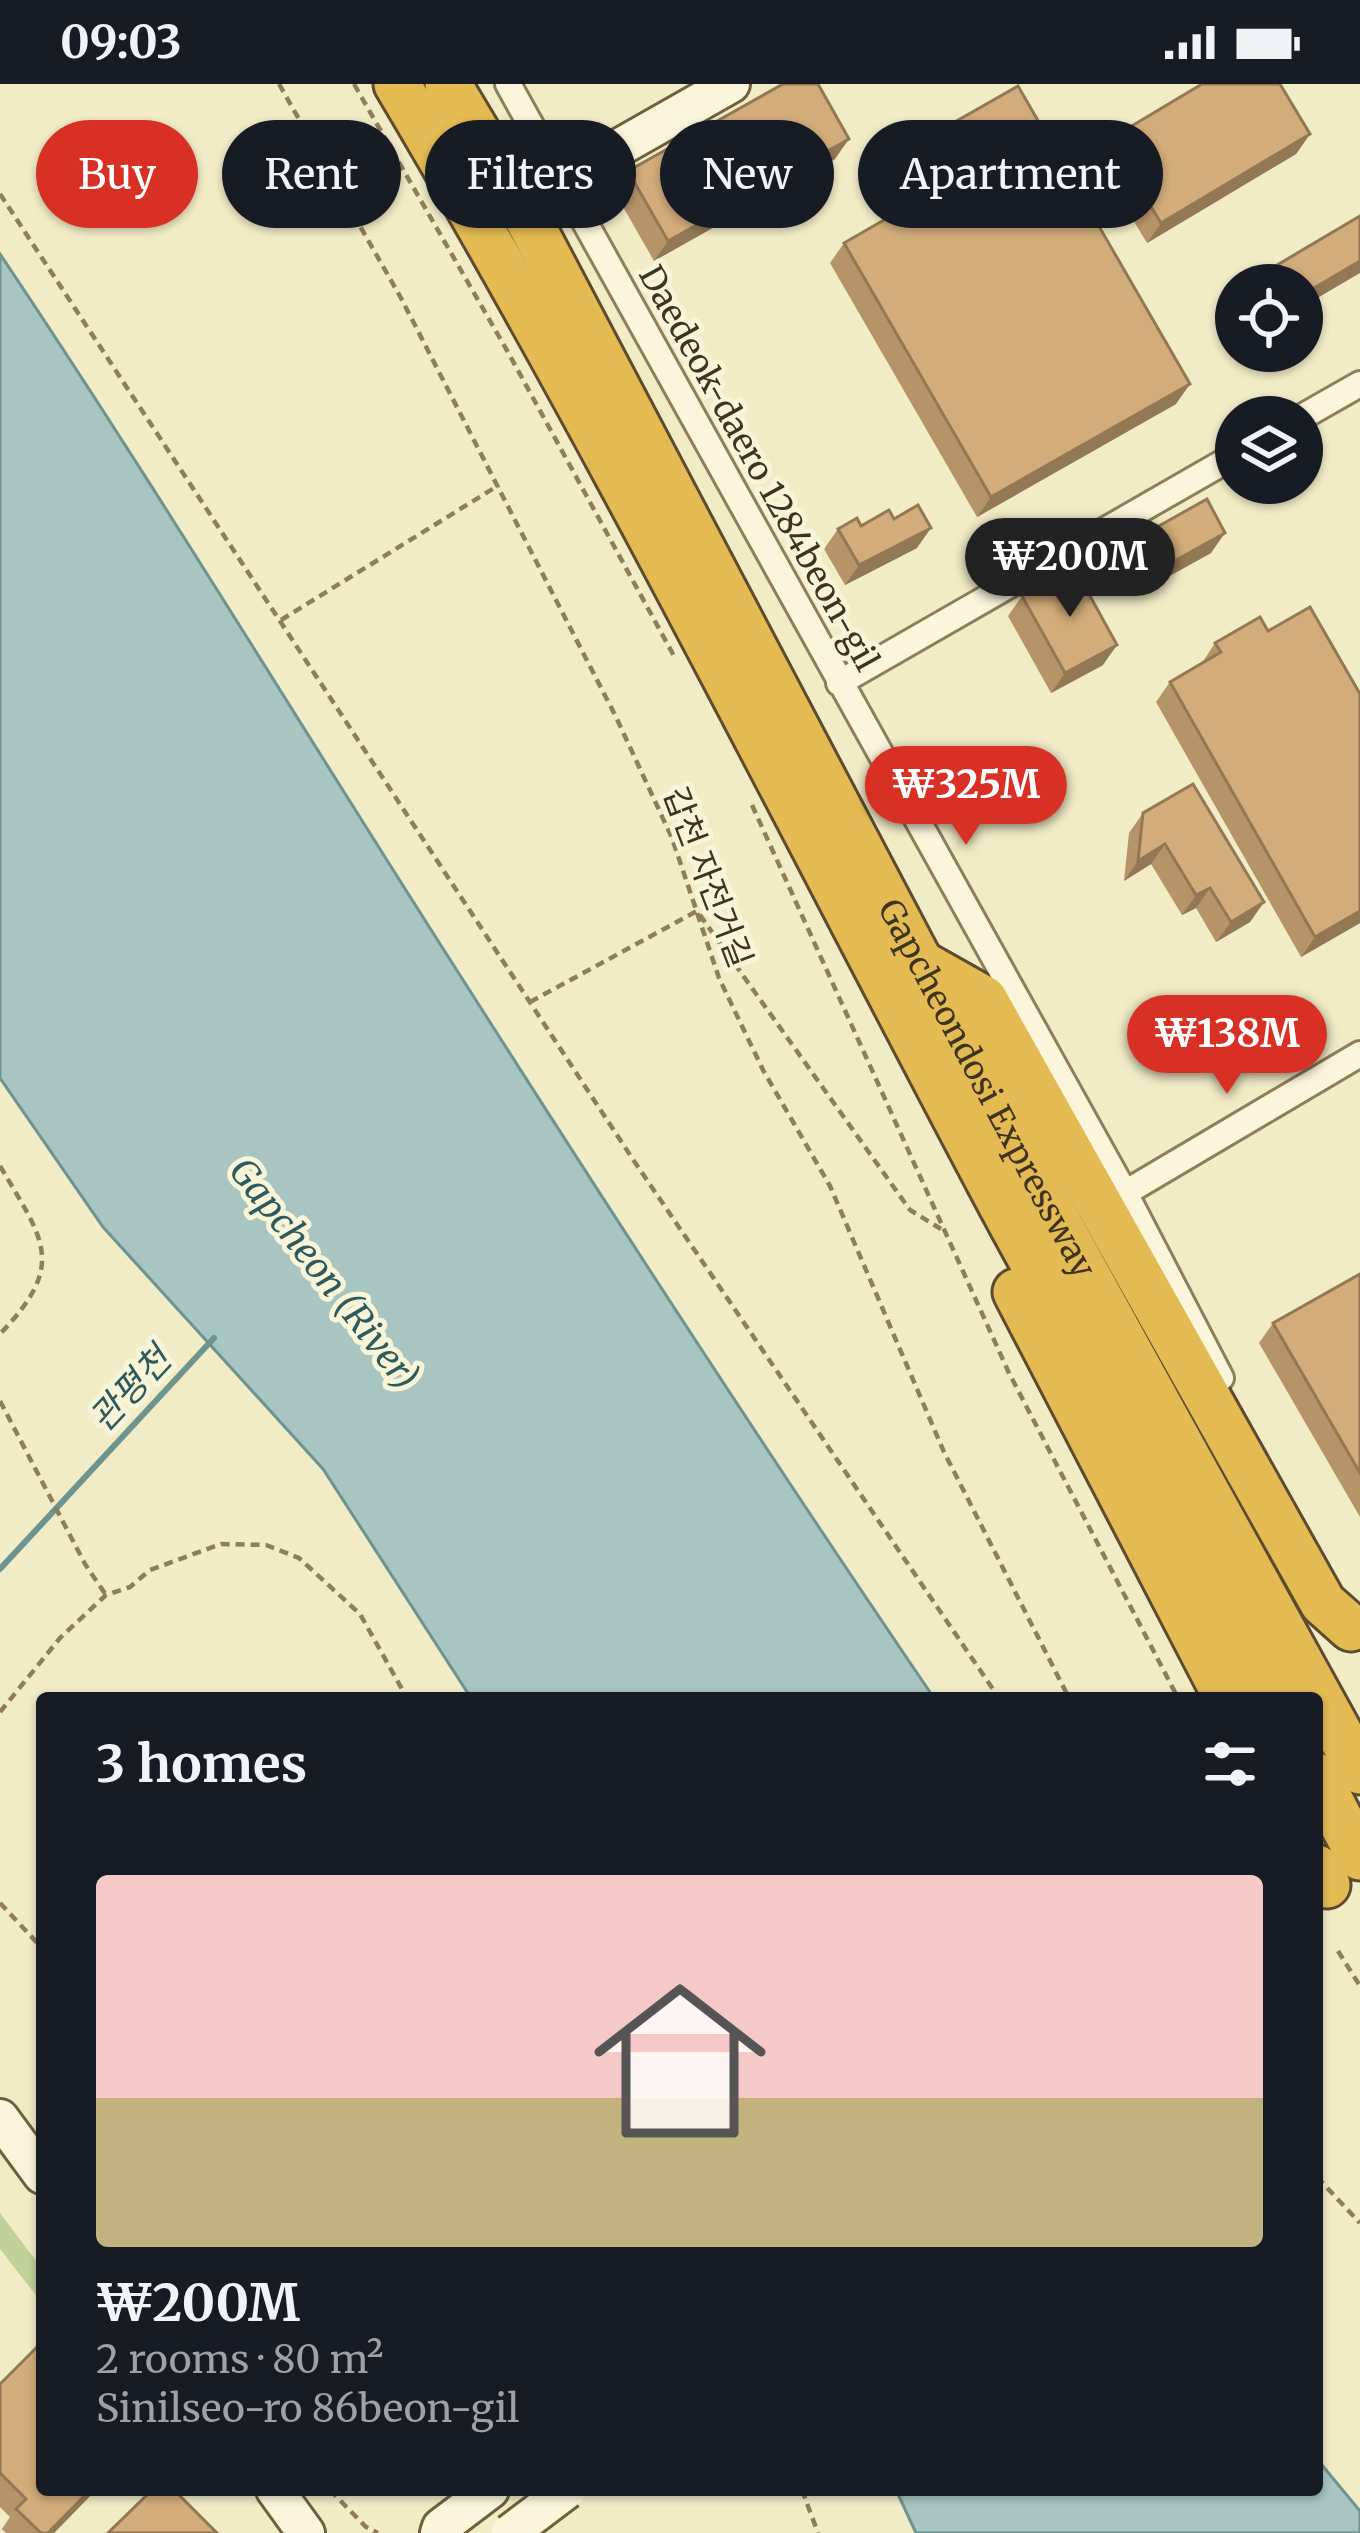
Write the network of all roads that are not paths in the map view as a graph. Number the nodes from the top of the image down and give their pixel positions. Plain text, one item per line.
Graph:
1 (397, 84) edge
2 (448, 84) edge
3 (508, 84) edge
4 (731, 84) edge
5 (528, 120) edge
6 (636, 138) edge
7 (588, 228) edge
8 (1360, 384) edge
9 (1323, 405) edge
10 (1215, 467) edge
11 (839, 683) junction
12 (921, 963) junction
13 (1360, 1054) edge
14 (1125, 1193) junction
15 (1355, 1637) edge
16 (1267, 1685) edge
17 (1323, 1737) edge
18 (1360, 1771) edge
19 (1323, 1815) edge
20 (1333, 1879) edge
21 (0, 2118) edge
22 (36, 2167) edge
23 (278, 2496) edge
24 (482, 2496) edge
25 (559, 2496) edge
26 (440, 2530) edge
27 (306, 2533) edge
28 (510, 2533) edge

1 - 16 highway, Gapcheondosi Expressway
2 - 12 highway, Gapcheondosi Expressway
3 - 5 street, Daedeok-daero 1284beon-gil
4 - 6 main road
7 - 11 street, Daedeok-daero 1284beon-gil
8 - 9 street
10 - 11 street
11 - 14 street, Daedeok-daero 1284beon-gil
12 - 15 highway
12 - 16 highway, Gapcheondosi Expressway
13 - 14 street
14 - 15 street, Daedeok-daero 1284beon-gil
17 - 18 highway, Gapcheondosi Expressway
19 - 20 highway
21 - 22 main road
23 - 27 main road
24 - 26 main road
25 - 28 main road, bridge

